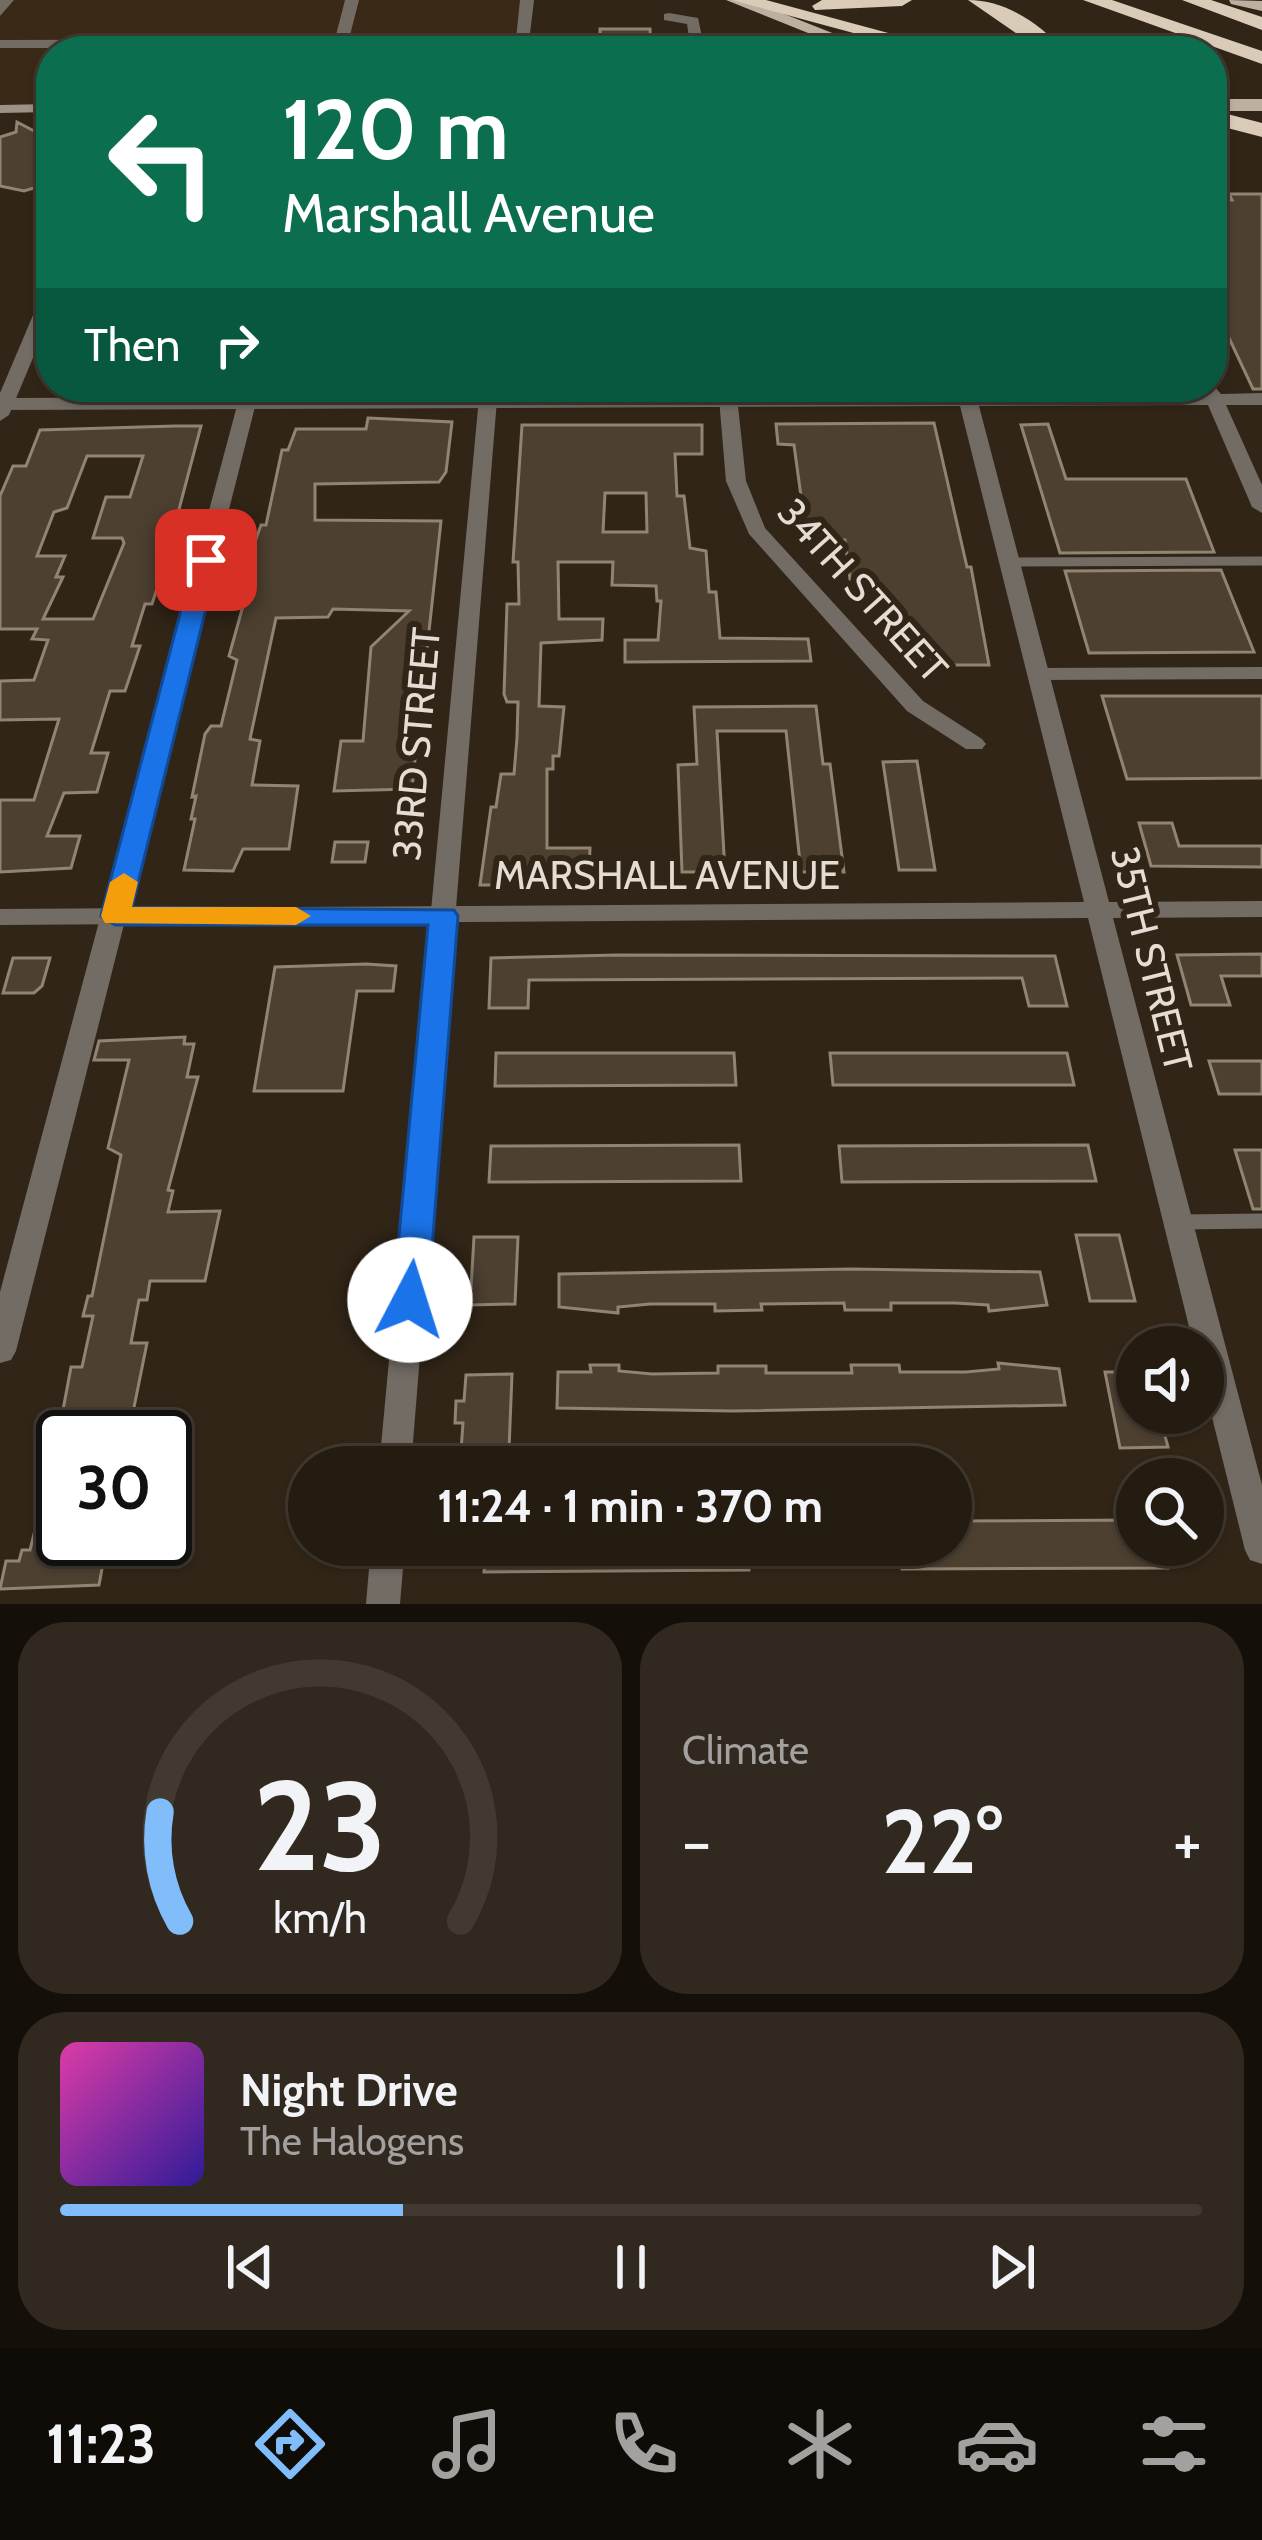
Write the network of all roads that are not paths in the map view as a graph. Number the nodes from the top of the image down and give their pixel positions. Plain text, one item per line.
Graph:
1 (7, 0) edge
2 (352, 0) edge
3 (527, 0) edge
4 (738, 0) edge
5 (782, 0) edge
6 (902, 0) edge
7 (979, 0) edge
8 (1093, 0) edge
9 (1141, 0) edge
10 (1192, 0) edge
11 (1228, 4) edge
12 (1262, 6) edge
13 (0, 12) edge
14 (669, 17) dead end
15 (1262, 24) edge
16 (343, 36) edge
17 (523, 36) edge
18 (696, 36) edge
19 (830, 36) edge
20 (884, 36) edge
21 (1037, 36) edge
22 (1210, 36) edge
23 (1227, 41) edge
24 (0, 44) edge
25 (36, 45) edge
26 (1256, 50) edge
27 (1227, 105) edge
28 (1262, 105) edge
29 (36, 108) edge
30 (0, 109) edge
31 (1227, 121) edge
32 (1262, 130) edge
33 (36, 329) edge
34 (1227, 395) edge
35 (1262, 399) edge
36 (116, 402) edge
37 (247, 402) edge
38 (487, 402) edge
39 (729, 402) edge
40 (968, 402) edge
41 (1216, 402) edge
42 (2, 408) edge
43 (1262, 507) edge
44 (1009, 562) junction
45 (1262, 562) edge
46 (1262, 673) edge
47 (1038, 674) junction
48 (974, 744) dead end
49 (1262, 909) edge
50 (1099, 910) junction
51 (115, 916) junction
52 (443, 916) junction
53 (0, 917) edge
54 (1262, 1221) edge
55 (1178, 1222) junction
56 (0, 1351) edge
57 (397, 1446) edge
58 (1250, 1457) edge
59 (1262, 1550) edge
60 (386, 1566) edge
61 (383, 1604) edge

1 - 13 street
2 - 16 street
3 - 17 street
4 - 19 main road
4 - 20 highway
5 - 6 highway
7 - 21 highway
8 - 22 highway
9 - 26 highway
10 - 11 highway
11 - 12 main road
11 - 15 highway
14 - 18 street
23 - 26 highway
24 - 25 street
27 - 28 main road
29 - 30 main road
31 - 32 highway
33 - 42 street
34 - 35 street
36 - 42 street
37 - 51 street
38 - 52 street, 33RD STREET
39 - 48 street, 34TH STREET
40 - 44 street, 35TH STREET
41 - 43 street
44 - 45 lane
44 - 47 street, 35TH STREET
46 - 47 lane
47 - 50 street, 35TH STREET
49 - 50 street, MARSHALL AVENUE
50 - 52 street, MARSHALL AVENUE
50 - 55 street, 35TH STREET
51 - 52 street, MARSHALL AVENUE
51 - 53 street, MARSHALL AVENUE
51 - 56 street
52 - 57 street, 33RD STREET
54 - 55 lane
55 - 58 street, 35TH STREET
58 - 59 street, 35TH STREET
60 - 61 street

